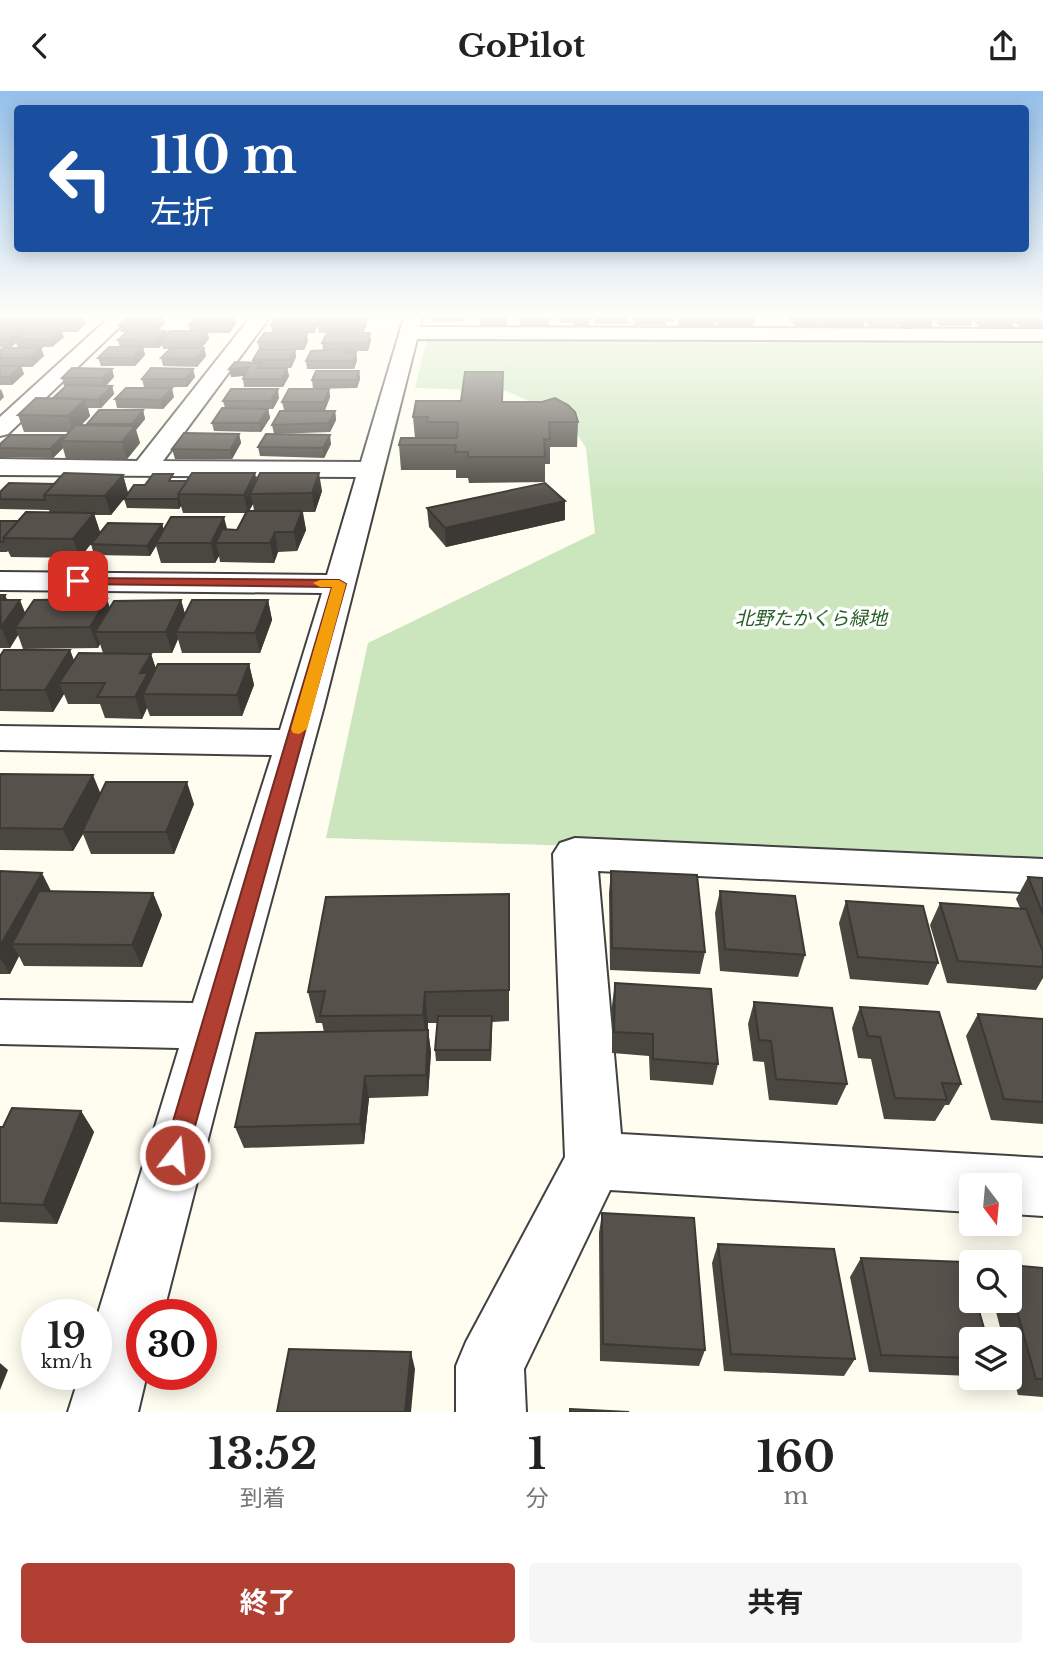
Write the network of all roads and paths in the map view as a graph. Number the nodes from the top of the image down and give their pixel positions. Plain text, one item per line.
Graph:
1 (58, 376) edge
2 (216, 376) edge
3 (397, 376) edge
4 (0, 429) edge
5 (0, 467) edge
6 (143, 470) junction
7 (369, 470) junction
8 (0, 581) edge
9 (339, 584) junction
10 (0, 738) edge
11 (295, 743) junction
12 (1043, 876) edge
13 (0, 1022) edge
14 (211, 1026) junction
15 (594, 1161) junction
16 (1043, 1187) edge
17 (103, 1412) edge
18 (491, 1412) edge

1 - 4 street
2 - 6 street
3 - 7 street
5 - 6 street
6 - 7 street
7 - 9 street
8 - 9 street
9 - 11 street
10 - 11 street
11 - 14 street
12 - 15 street
13 - 14 street
14 - 17 street
15 - 16 street
15 - 18 street

